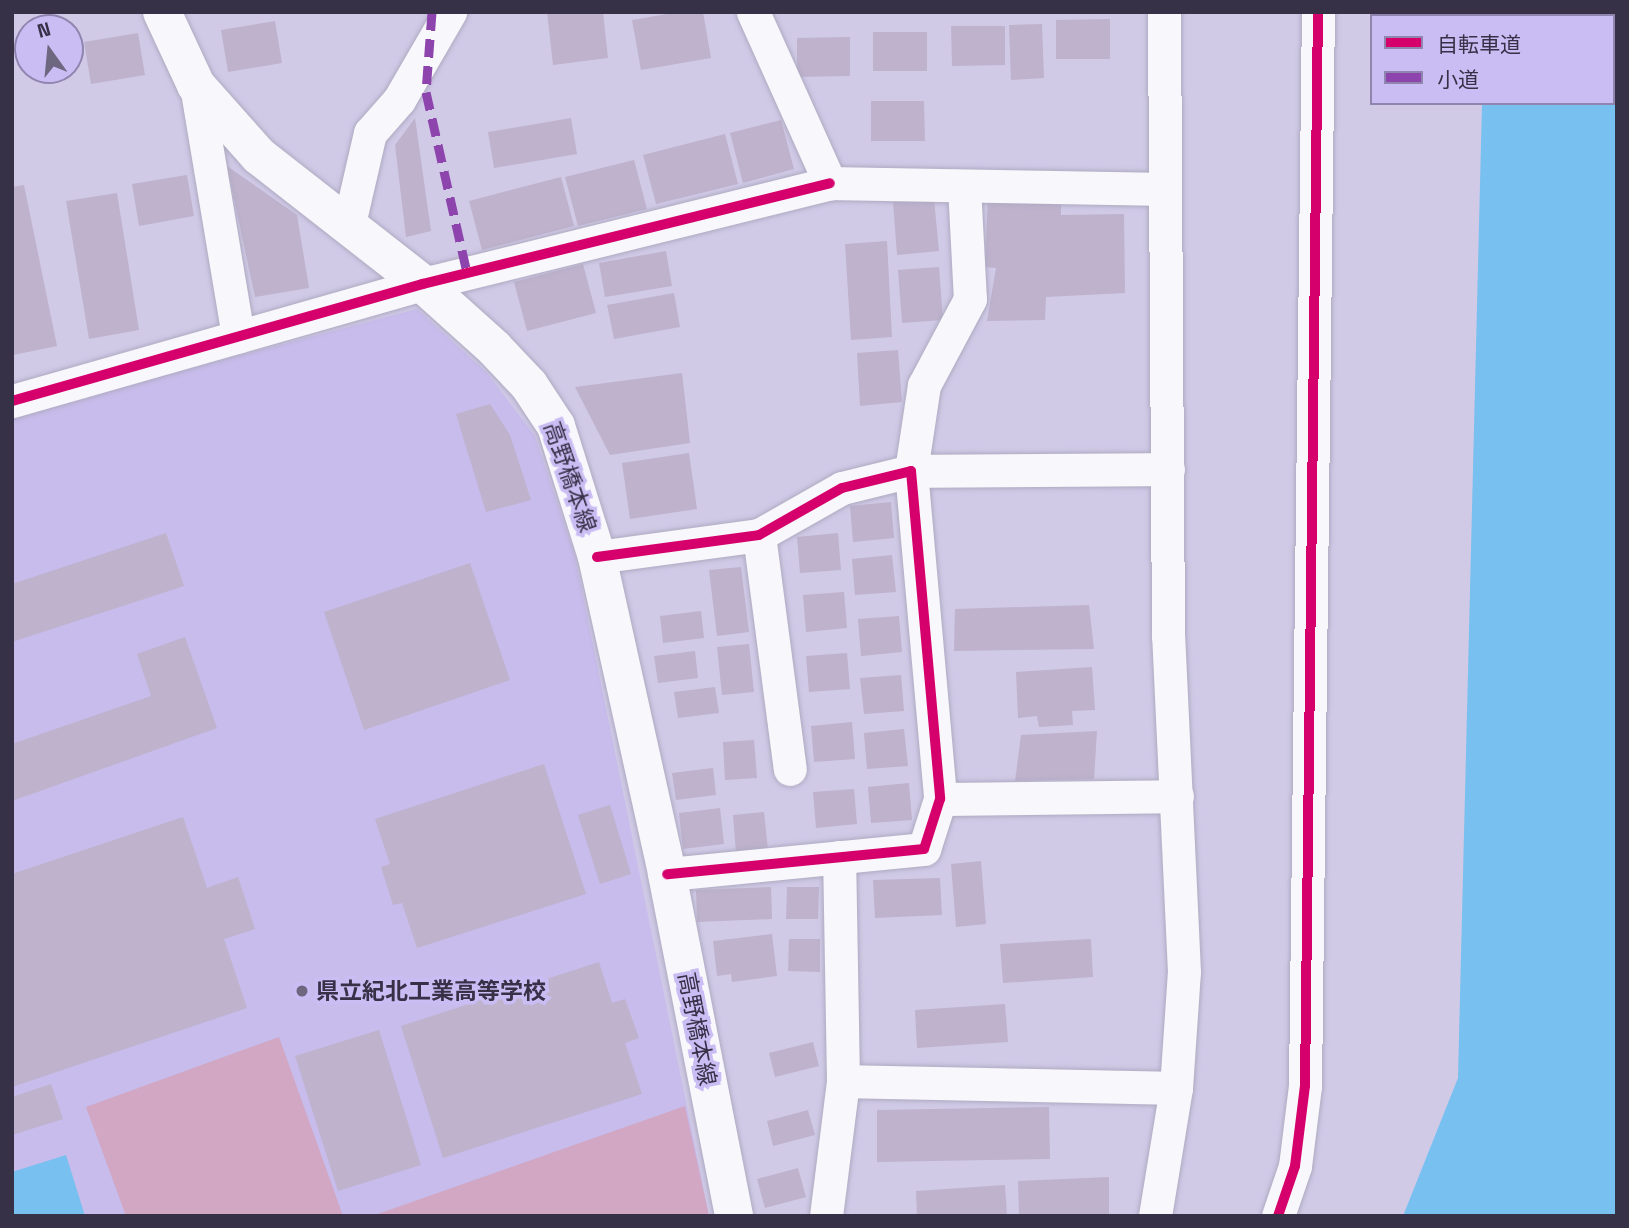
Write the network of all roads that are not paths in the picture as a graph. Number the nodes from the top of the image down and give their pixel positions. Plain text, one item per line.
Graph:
1 (162, 12) edge
2 (450, 12) edge
3 (753, 12) edge
4 (1164, 12) edge
5 (1318, 12) edge
6 (196, 85) junction
7 (830, 183) junction
8 (964, 186) junction
9 (1165, 189) junction
10 (348, 228) junction
11 (423, 284) junction
12 (238, 337) junction
13 (12, 401) edge
14 (1168, 469) junction
15 (911, 471) junction
16 (759, 535) junction
17 (597, 558) junction
18 (790, 769) dead end
19 (1177, 796) junction
20 (940, 799) junction
21 (839, 857) junction
22 (667, 874) junction
23 (843, 1081) junction
24 (1176, 1088) junction
25 (734, 1216) edge
26 (827, 1216) edge
27 (1155, 1216) edge
28 (1278, 1216) edge

1 - 6 main road, 高野橋本線
2 - 10 street
3 - 7 street
4 - 9 street
5 - 28 street
6 - 10 main road, 高野橋本線
6 - 12 street
7 - 8 street
7 - 11 street
8 - 9 street
8 - 15 street
9 - 14 street
10 - 11 main road, 高野橋本線
11 - 12 street
11 - 17 main road, 高野橋本線
12 - 13 street
14 - 15 street
14 - 19 street
15 - 16 street
15 - 20 street
16 - 17 street
16 - 18 street
17 - 22 main road, 高野橋本線
19 - 20 street
19 - 24 street
20 - 21 street
21 - 22 street
21 - 23 street
22 - 25 main road, 高野橋本線
23 - 24 street
23 - 26 street
24 - 27 street

